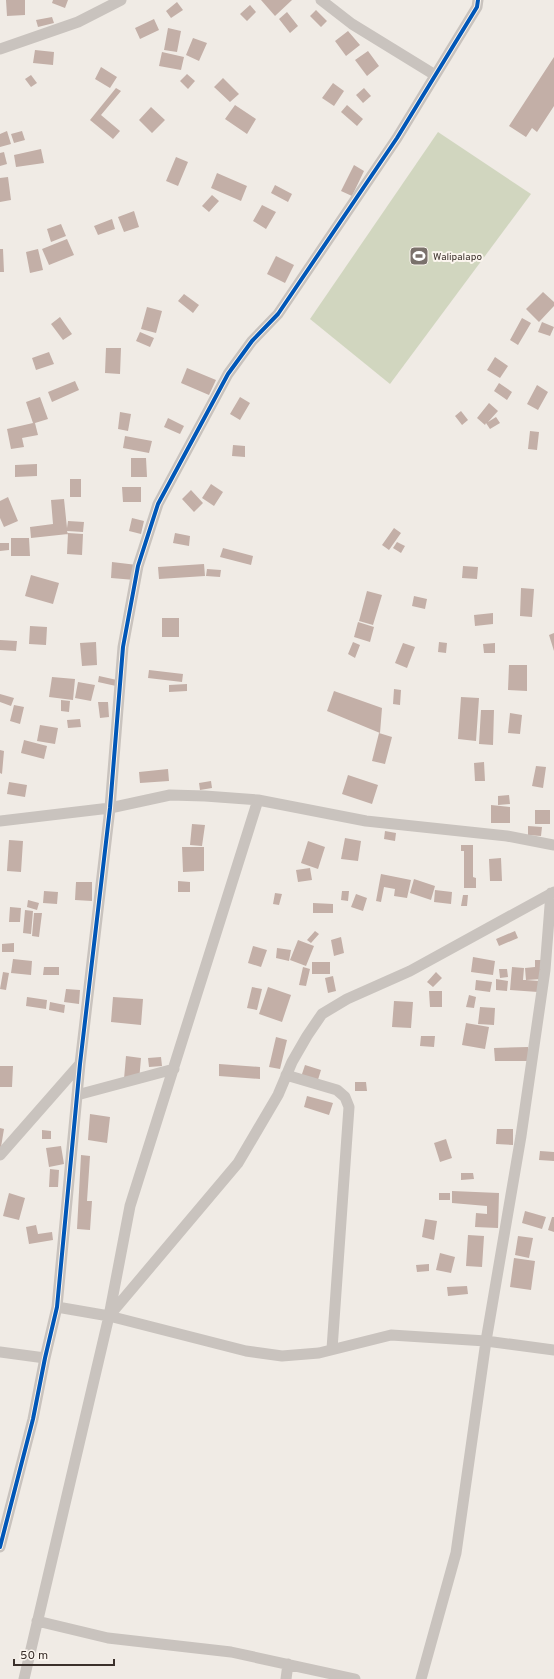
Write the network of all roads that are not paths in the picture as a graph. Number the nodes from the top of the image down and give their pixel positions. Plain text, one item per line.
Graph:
1 (121, 0) edge
2 (321, 0) edge
3 (478, 0) edge
4 (0, 49) edge
5 (435, 75) junction
6 (258, 800) junction
7 (110, 808) junction
8 (0, 821) edge
9 (554, 845) edge
10 (552, 892) edge
11 (80, 1064) junction
12 (174, 1069) junction
13 (286, 1075) junction
14 (77, 1095) junction
15 (0, 1155) edge
16 (58, 1307) junction
17 (109, 1316) junction
18 (486, 1342) junction
19 (332, 1349) junction
20 (554, 1350) edge
21 (0, 1352) edge
22 (45, 1358) junction
23 (0, 1547) edge
24 (37, 1621) junction
25 (288, 1664) junction
26 (24, 1679) edge
27 (286, 1679) edge
28 (355, 1679) edge
29 (421, 1679) edge

1 - 4 street
2 - 5 street
3 - 5 street
5 - 7 street
6 - 7 street
6 - 9 street
6 - 12 street
7 - 8 street
7 - 11 street
10 - 13 street
10 - 18 street
11 - 14 street
11 - 15 street
12 - 14 street
12 - 17 street
13 - 17 street
13 - 19 street
14 - 16 street
16 - 17 street
16 - 22 street
17 - 19 street
17 - 24 street
18 - 19 street
18 - 20 street
18 - 29 street
21 - 22 street
22 - 23 street
24 - 25 street
24 - 26 street
25 - 27 street
25 - 28 street

